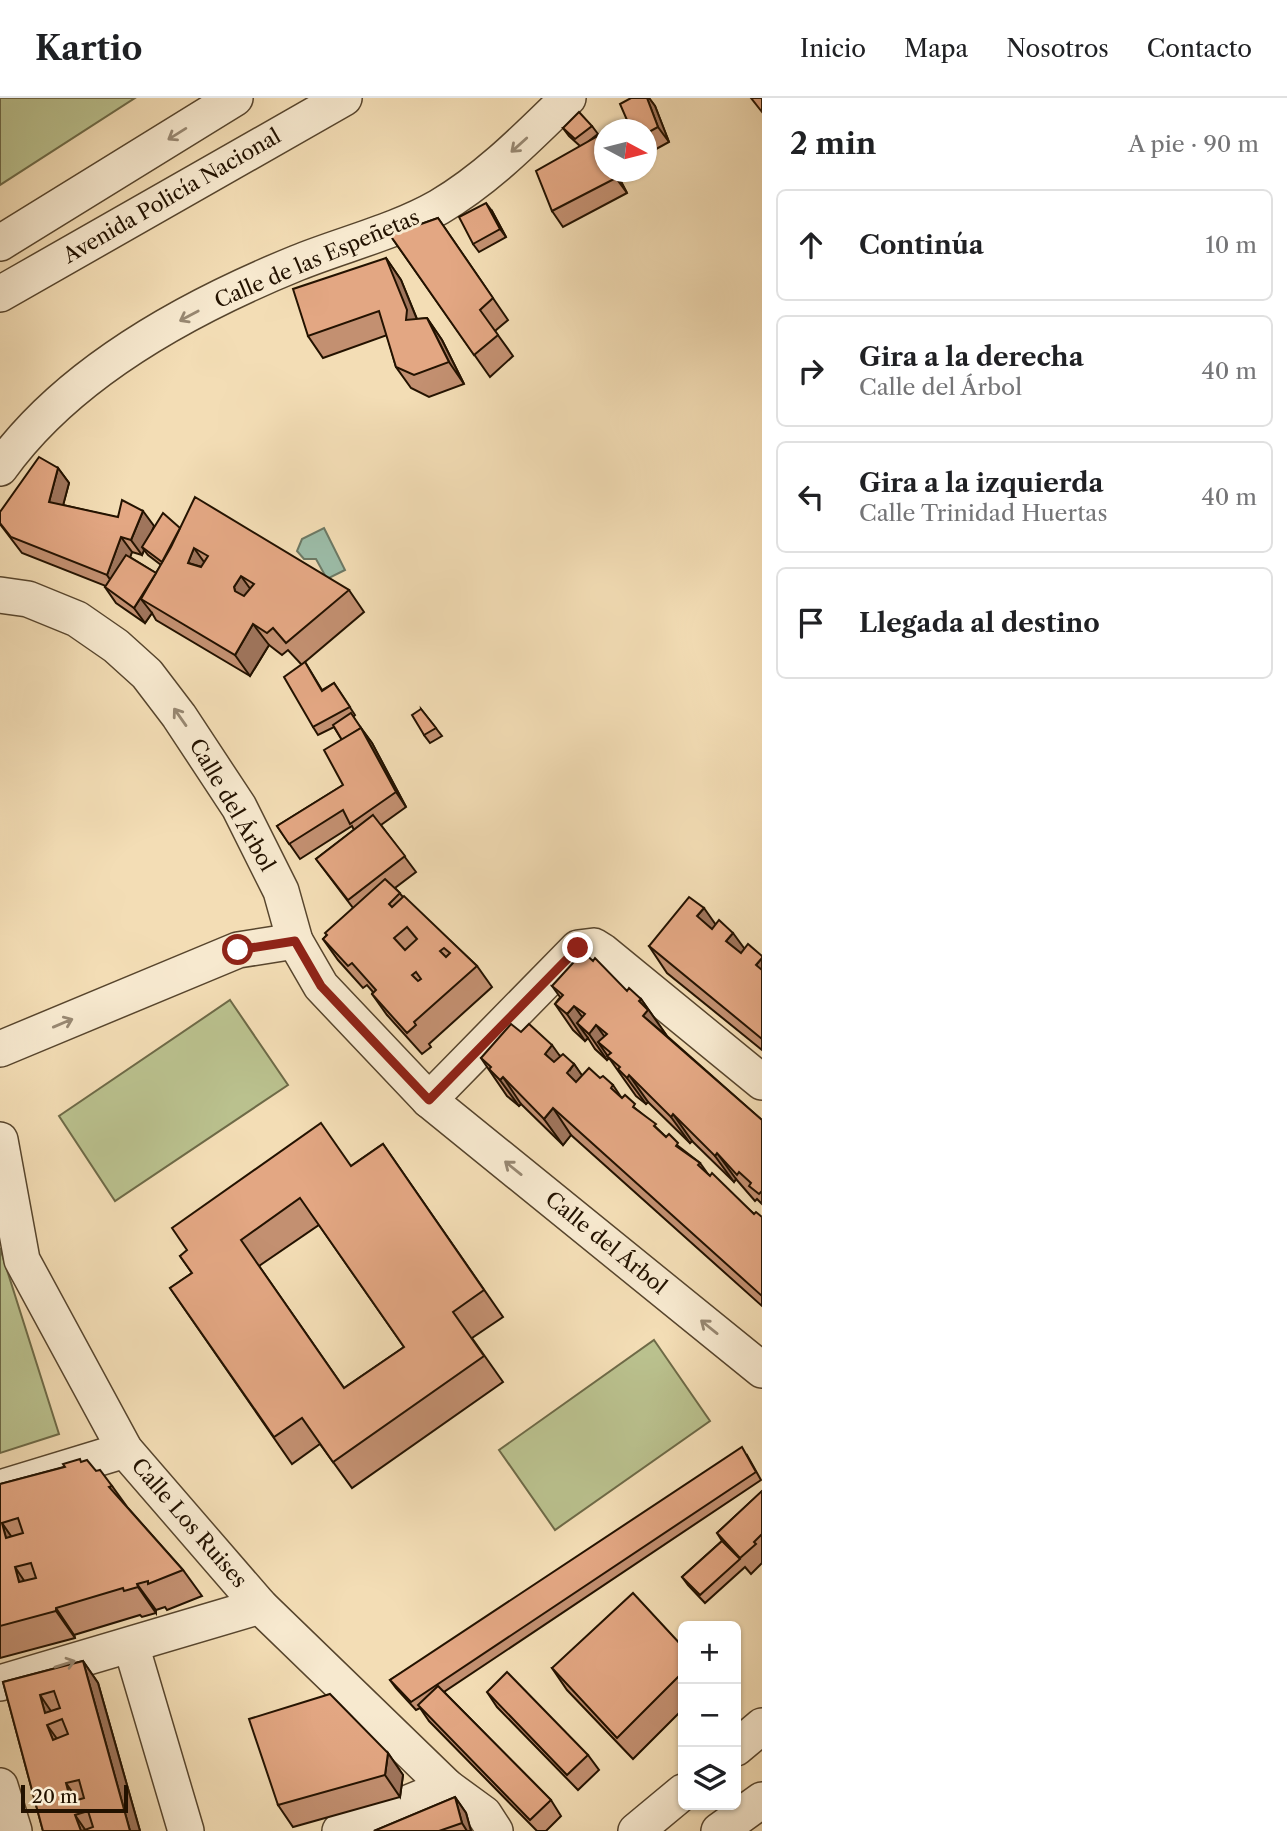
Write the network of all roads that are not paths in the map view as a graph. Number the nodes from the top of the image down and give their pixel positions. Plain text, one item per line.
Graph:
1 (235, 98) edge
2 (344, 98) edge
3 (568, 98) edge
4 (0, 243) edge
5 (0, 294) edge
6 (0, 468) edge
7 (0, 595) edge
8 (295, 941) junction
9 (0, 1049) edge
10 (762, 1082) edge
11 (429, 1100) junction
12 (0, 1140) edge
13 (762, 1370) edge
14 (125, 1450) junction
15 (0, 1488) edge
16 (260, 1606) junction
17 (131, 1644) junction
18 (0, 1683) edge
19 (762, 1726) edge
20 (737, 1747) edge
21 (0, 1786) edge
22 (447, 1787) junction
23 (678, 1796) edge
24 (14, 1831) edge
25 (186, 1831) edge
26 (340, 1831) edge
27 (495, 1831) edge
28 (636, 1831) edge

1 -> 4 street
2 - 5 street, Avenida Policía Nacional
3 -> 6 street, Calle de las Espeñetas
8 -> 7 street, Calle del Árbol
9 -> 8 street
8 - 11 street, Calle del Árbol
10 - 11 street
13 -> 11 street, Calle del Árbol
12 - 14 street, Calle Los Ruises
14 - 15 street
14 - 16 street, Calle Los Ruises
16 - 17 street
16 - 22 street, Calle Los Ruises
18 -> 17 street
17 - 25 street
19 - 20 street
21 - 24 street
22 - 26 street
22 - 27 street, Calle Los Ruises
23 - 28 street

